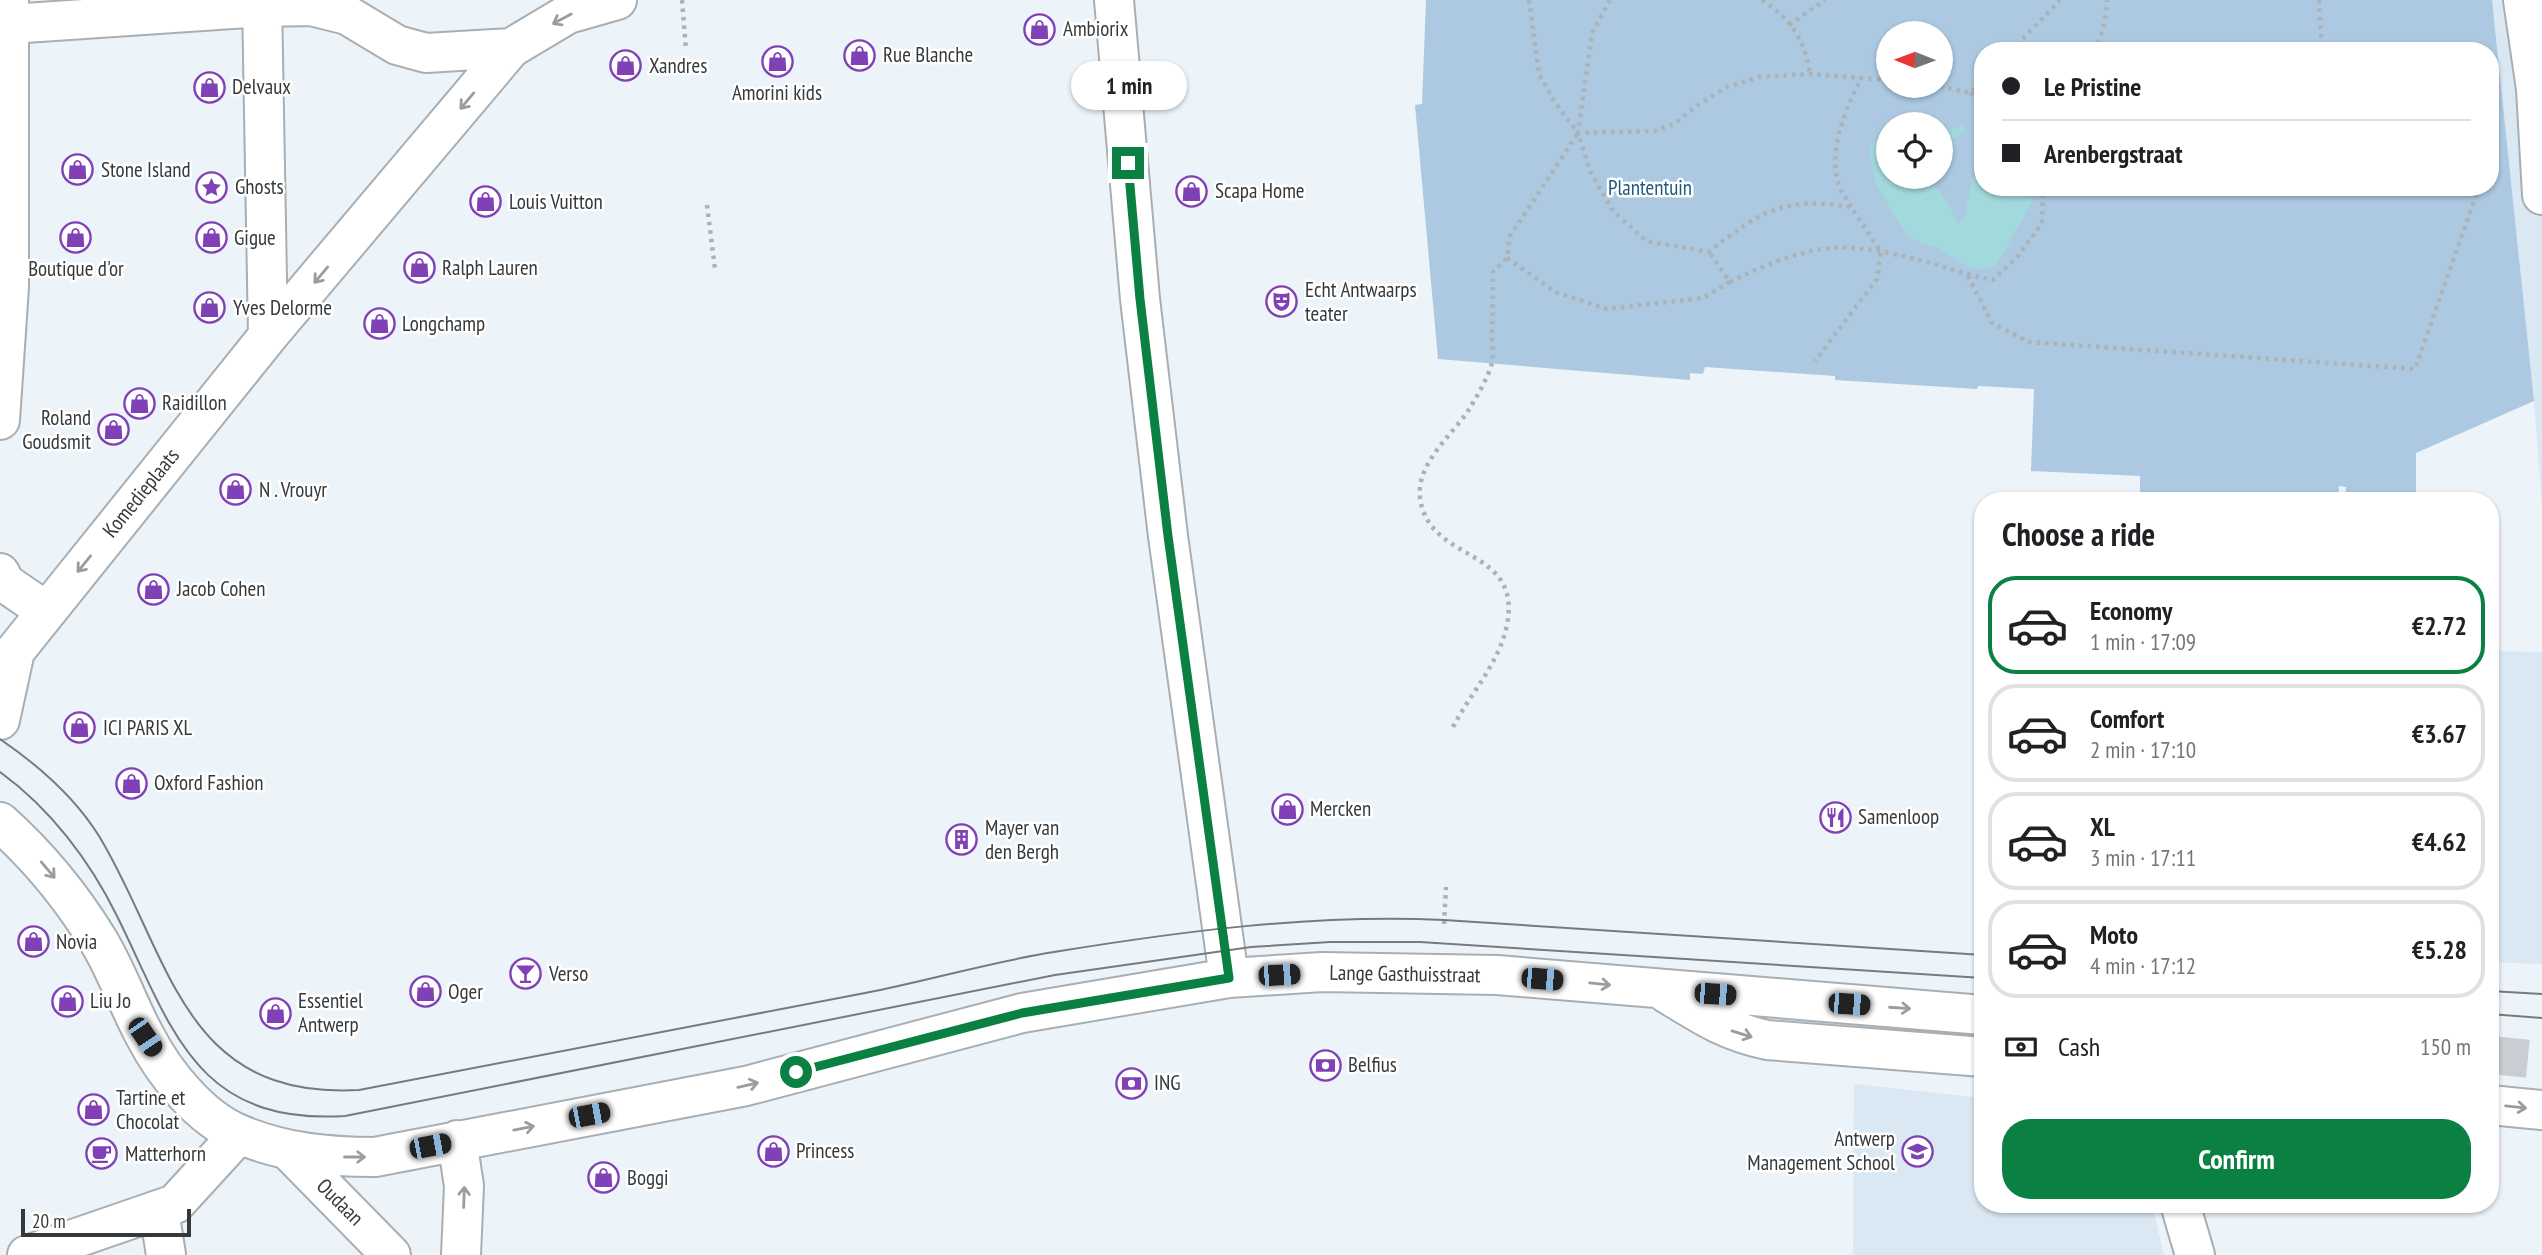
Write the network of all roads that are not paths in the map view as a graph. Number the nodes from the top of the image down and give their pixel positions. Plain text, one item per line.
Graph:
1 (617, 0) edge
2 (1114, 0) edge
3 (2523, 0) edge
4 (262, 4) edge
5 (10, 12) edge
6 (511, 48) junction
7 (2542, 195) edge
8 (268, 336) junction
9 (0, 420) edge
10 (0, 573) edge
11 (46, 611) junction
12 (7, 653) edge
13 (0, 720) edge
14 (0, 822) edge
15 (1229, 978) junction
16 (1661, 990) junction
17 (1974, 1014) edge
18 (1974, 1056) edge
19 (2499, 1106) edge
20 (2542, 1110) edge
21 (239, 1134) junction
22 (457, 1140) junction
23 (287, 1149) junction
24 (159, 1210) junction
25 (2183, 1213) edge
26 (27, 1255) edge
27 (166, 1255) edge
28 (391, 1255) edge
29 (461, 1255) edge
30 (2195, 1255) edge

1 -> 6 street
2 - 15 street
3 - 7 street
4 - 5 street
4 - 6 street
4 - 8 street
5 - 9 street
6 -> 8 street, Komedieplaats
8 -> 11 street, Komedieplaats
10 - 11 street
11 - 12 street, Komedieplaats
12 - 13 street, Komedieplaats
14 -> 21 street, Lange Gasthuisstraat
15 -> 16 street, Lange Gasthuisstraat
22 -> 15 street, Lange Gasthuisstraat
16 -> 17 street
16 -> 18 street, Lange Gasthuisstraat
19 -> 20 street
21 - 23 street, Lange Gasthuisstraat
21 - 24 street
23 -> 22 street, Lange Gasthuisstraat
29 -> 22 street
23 - 28 street, Oudaan
24 - 26 street
24 - 27 street
25 - 30 street

